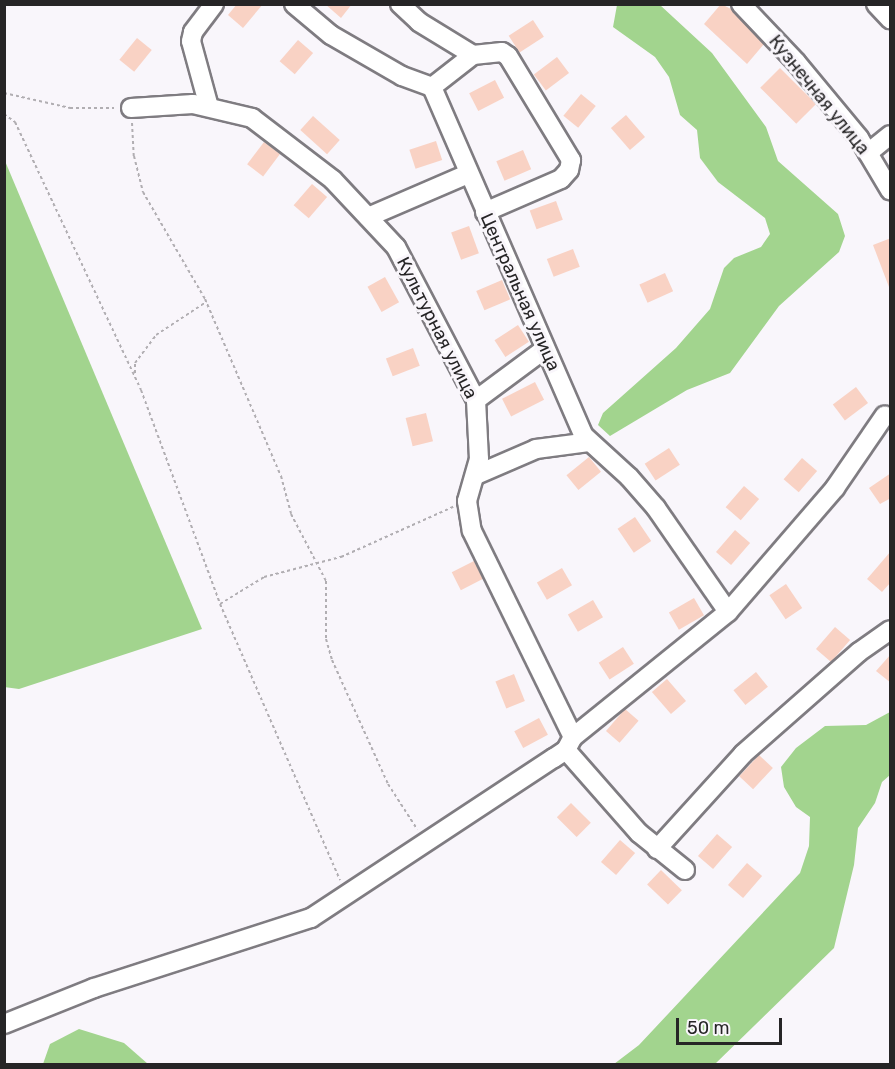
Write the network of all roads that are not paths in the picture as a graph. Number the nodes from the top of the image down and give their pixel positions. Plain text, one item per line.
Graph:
1 (214, 4) edge
2 (294, 4) edge
3 (400, 4) edge
4 (741, 4) edge
5 (876, 4) edge
6 (891, 19) edge
7 (473, 55) junction
8 (432, 87) junction
9 (209, 107) junction
10 (131, 108) road end
11 (891, 135) edge
12 (868, 153) junction
13 (468, 174) junction
14 (891, 190) edge
15 (485, 212) junction
16 (368, 217) junction
17 (545, 349) junction
18 (476, 400) junction
19 (885, 414) dead end
20 (589, 442) junction
21 (476, 475) junction
22 (728, 612) junction
23 (891, 630) edge
24 (569, 743) junction
25 (657, 849) junction
26 (685, 870) dead end
27 (4, 1024) edge

1 - 9 street
2 - 8 street
3 - 7 street
4 - 12 street, Кузнечная улица
5 - 6 street
7 - 8 street
7 - 15 street
8 - 13 street, Центральная улица
9 - 10 street, Культурная улица
9 - 16 street, Культурная улица
11 - 12 street
12 - 14 street, Кузнечная улица
13 - 15 street, Центральная улица
13 - 16 street
15 - 17 street, Центральная улица
16 - 18 street, Культурная улица
17 - 18 street
17 - 20 street, Центральная улица
18 - 21 street, Культурная улица
19 - 22 street
20 - 21 street
20 - 22 street, Центральная улица
21 - 24 street, Культурная улица
22 - 24 street
23 - 25 street
24 - 25 street, Культурная улица
24 - 27 street
25 - 26 street, Культурная улица

